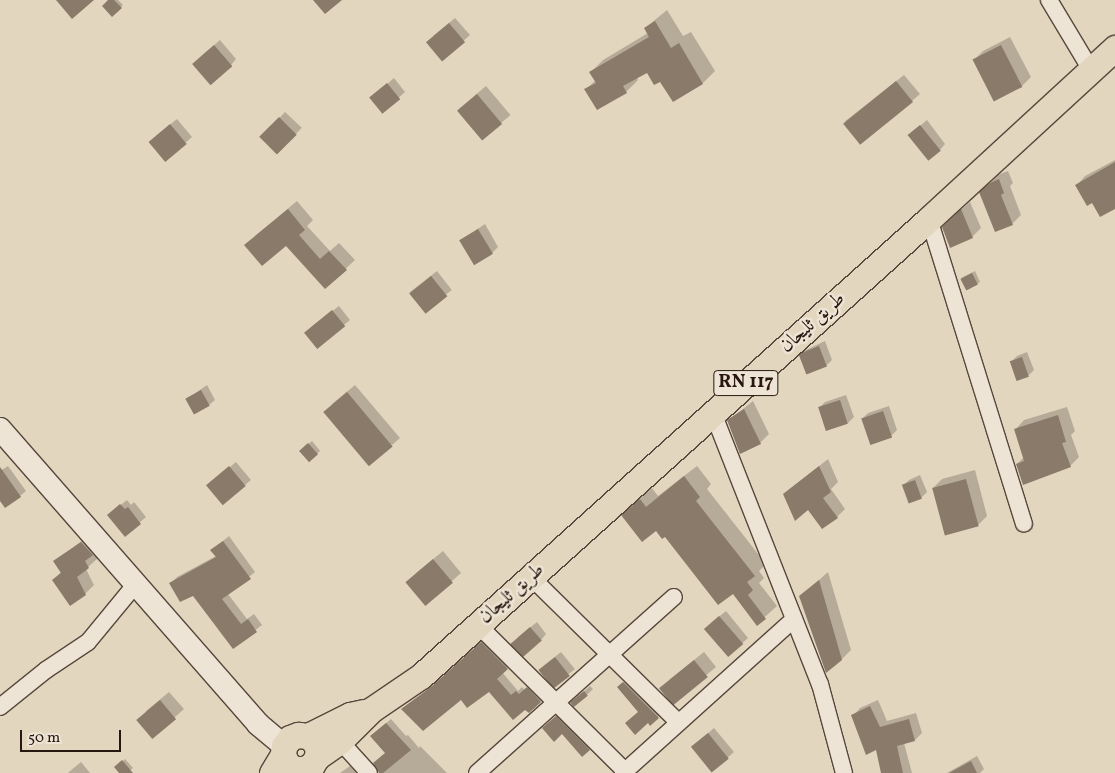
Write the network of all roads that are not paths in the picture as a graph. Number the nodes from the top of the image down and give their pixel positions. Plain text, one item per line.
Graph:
1 (1049, 0) edge
2 (1115, 48) edge
3 (1090, 70) junction
4 (929, 219) junction
5 (712, 413) junction
6 (0, 429) edge
7 (1024, 524) dead end
8 (532, 578) junction
9 (135, 585) junction
10 (674, 597) dead end
11 (794, 619) junction
12 (478, 625) junction
13 (609, 655) junction
14 (555, 703) junction
15 (0, 707) edge
16 (371, 710) junction
17 (679, 723) junction
18 (340, 741) junction
19 (280, 758) edge
20 (308, 759) edge
21 (624, 772) edge
22 (369, 773) edge
23 (477, 773) edge
24 (844, 773) edge

1 - 3 street
2 - 3 main road, طريق ثليجان / RN 117
3 - 4 main road, طريق ثليجان / RN 117
4 - 5 main road, طريق ثليجان / RN 117
4 - 7 street
5 - 8 main road, طريق ثليجان / RN 117
5 - 11 street
6 - 9 main road
8 - 12 main road, طريق ثليجان / RN 117
8 - 13 street
9 - 15 street
9 - 19 main road
10 - 13 street
11 - 17 street
11 - 24 street
12 - 14 street
12 - 16 main road, طريق ثليجان / RN 117
13 - 14 street
13 - 17 street
14 - 21 street
14 - 23 street
16 - 18 main road, طريق ثليجان / RN 117
16 - 20 main road, طريق ثليجان / RN 117
17 - 21 street
18 - 20 main road, طريق ثليجان / RN 117
18 - 22 street
19 - 20 main road

